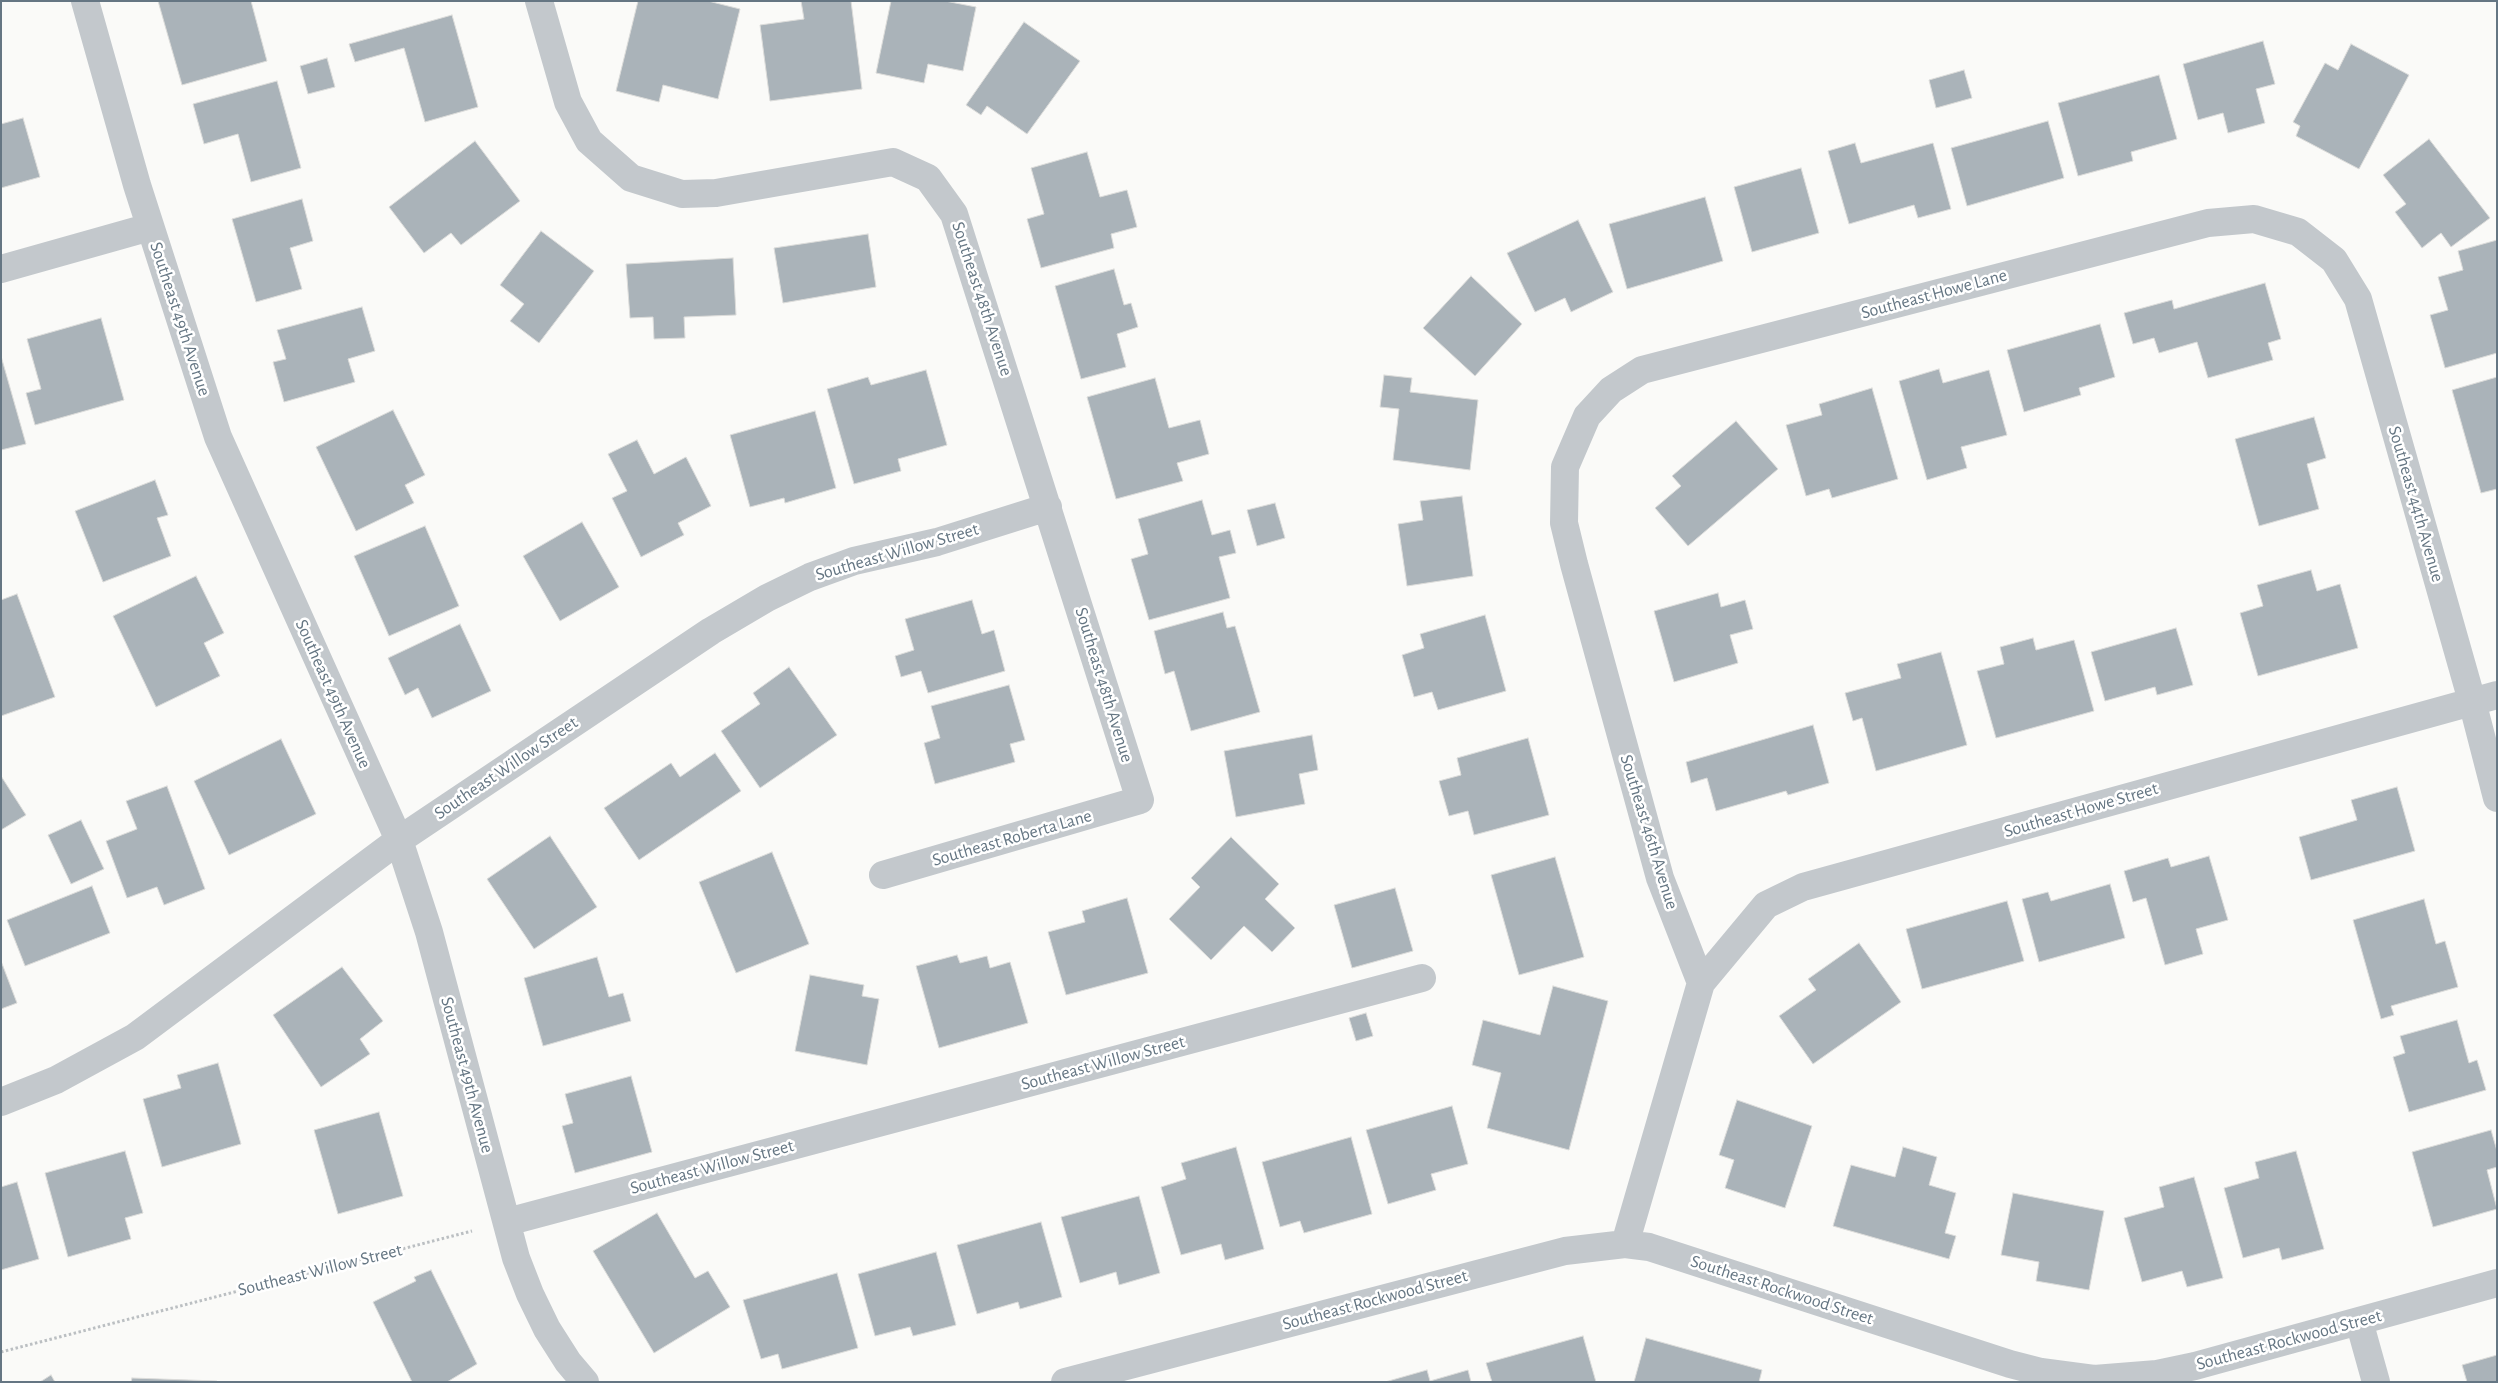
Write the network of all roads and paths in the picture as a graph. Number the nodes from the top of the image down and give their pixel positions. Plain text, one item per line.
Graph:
1 (85, 1) edge
2 (539, 1) edge
3 (150, 227) junction
4 (2298, 232) joint
5 (1, 270) edge
6 (1587, 416) joint
7 (1048, 507) junction
8 (2484, 698) edge
9 (2497, 798) edge
10 (1140, 800) joint
11 (399, 840) junction
12 (883, 876) dead end
13 (1422, 978) dead end
14 (1701, 983) junction
15 (1, 1102) edge
16 (507, 1222) junction
17 (1625, 1244) junction
18 (2497, 1283) edge
19 (2359, 1321) junction
20 (1, 1352) edge
21 (2094, 1380) edge
22 (585, 1382) edge
23 (1065, 1382) edge
24 (2376, 1382) edge

1 - 3 street, Southeast 49th Avenue
2 - 7 street, Southeast 48th Avenue
3 - 5 street
3 - 11 street, Southeast 49th Avenue
4 - 6 street, Southeast Howe Lane
4 - 8 street, Southeast 44th Avenue
6 - 14 street, Southeast 46th Avenue
7 - 10 street, Southeast 48th Avenue
7 - 11 street, Southeast Willow Street
8 - 9 street, Southeast 44th Avenue
8 - 14 street, Southeast Howe Street
10 - 12 street, Southeast Roberta Lane
11 - 15 street, Southeast Willow Street
11 - 16 street, Southeast 49th Avenue
13 - 16 street, Southeast Willow Street
14 - 17 street
16 - 20 path, Southeast Willow Street
16 - 22 street, Southeast 49th Avenue
17 - 21 street, Southeast Rockwood Street
17 - 23 street, Southeast Rockwood Street
18 - 19 street, Southeast Rockwood Street
19 - 21 street, Southeast Rockwood Street
19 - 24 street

